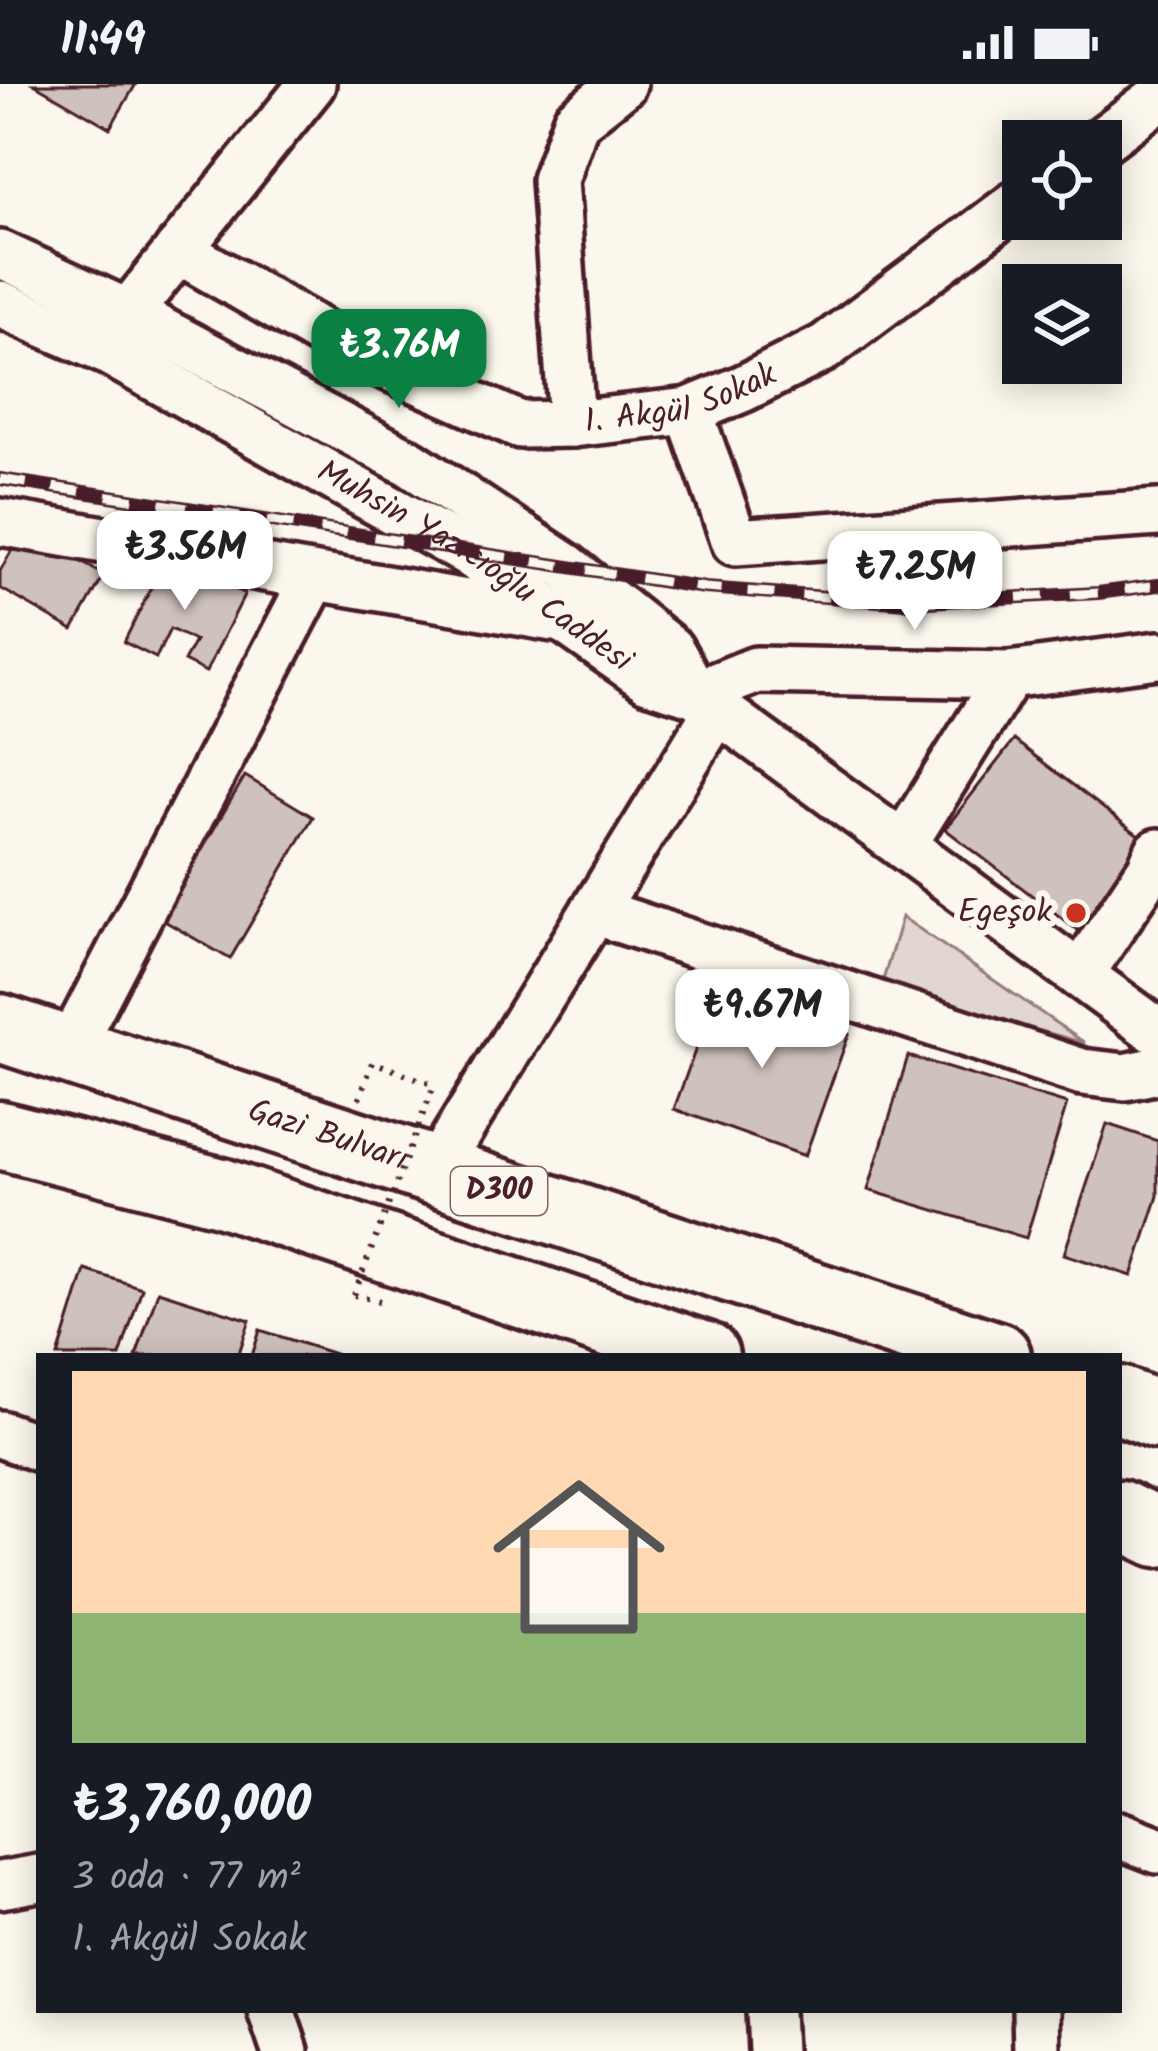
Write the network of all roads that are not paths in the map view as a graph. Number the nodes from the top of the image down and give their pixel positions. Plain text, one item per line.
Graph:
1 (312, 84) edge
2 (622, 84) edge
3 (1158, 98) edge
4 (1122, 125) edge
5 (1002, 215) edge
6 (178, 250) junction
7 (0, 254) edge
8 (0, 304) edge
9 (118, 332) junction
10 (689, 411) junction
11 (572, 424) junction
12 (1158, 513) edge
13 (0, 522) edge
14 (314, 578) junction
15 (568, 621) junction
16 (1158, 655) edge
17 (1009, 675) junction
18 (707, 702) junction
19 (903, 845) junction
20 (1158, 852) edge
21 (593, 911) junction
22 (1080, 975) junction
23 (0, 1028) edge
24 (1158, 1032) edge
25 (69, 1050) junction
26 (1158, 1070) edge
27 (0, 1135) edge
28 (435, 1170) junction
29 (696, 1353) edge
30 (988, 1353) edge
31 (1122, 1388) edge
32 (1158, 1395) edge
33 (1122, 1401) edge
34 (1158, 1415) edge
35 (0, 1434) edge
36 (36, 1447) edge
37 (1122, 1492) edge
38 (1158, 1502) edge
39 (1122, 1515) edge
40 (1158, 1533) edge
41 (1122, 1835) edge
42 (1158, 1850) edge
43 (36, 1879) edge
44 (0, 1886) edge
45 (272, 2013) edge
46 (770, 2013) edge
47 (1036, 2013) edge
48 (285, 2051) edge
49 (772, 2051) edge
50 (1036, 2051) edge

1 - 6 street
2 - 11 street
3 - 4 street
5 - 10 street, 1. Akgül Sokak
6 - 9 street
6 - 11 street, 1. Akgül Sokak
7 - 9 street, Muhsin Yazıcıoğlu Caddesi
8 - 9 street, Muhsin Yazıcıoğlu Caddesi
9 - 15 street, Muhsin Yazıcıoğlu Caddesi
9 - 18 street, Muhsin Yazıcıoğlu Caddesi
10 - 11 street, 1. Akgül Sokak
10 - 12 street
13 - 14 street
14 - 15 street
14 - 25 street
15 - 18 street, Muhsin Yazıcıoğlu Caddesi
16 - 17 street
17 - 18 street
17 - 19 street
18 - 19 street, Muhsin Yazıcıoğlu Caddesi
18 - 21 street
19 - 22 street, Muhsin Yazıcıoğlu Caddesi
20 - 22 street
21 - 26 street
21 - 28 street
22 - 24 street, Muhsin Yazıcıoğlu Caddesi
23 - 25 highway, Gazi Bulvarı / D300
25 - 28 highway, Gazi Bulvarı / D300
27 - 29 highway
28 - 30 highway, Gazi Bulvarı / D300
31 - 32 highway
33 - 34 highway
35 - 36 street
37 - 38 highway
39 - 40 highway
41 - 42 street
43 - 44 street
45 - 48 street
46 - 49 street
47 - 50 street

